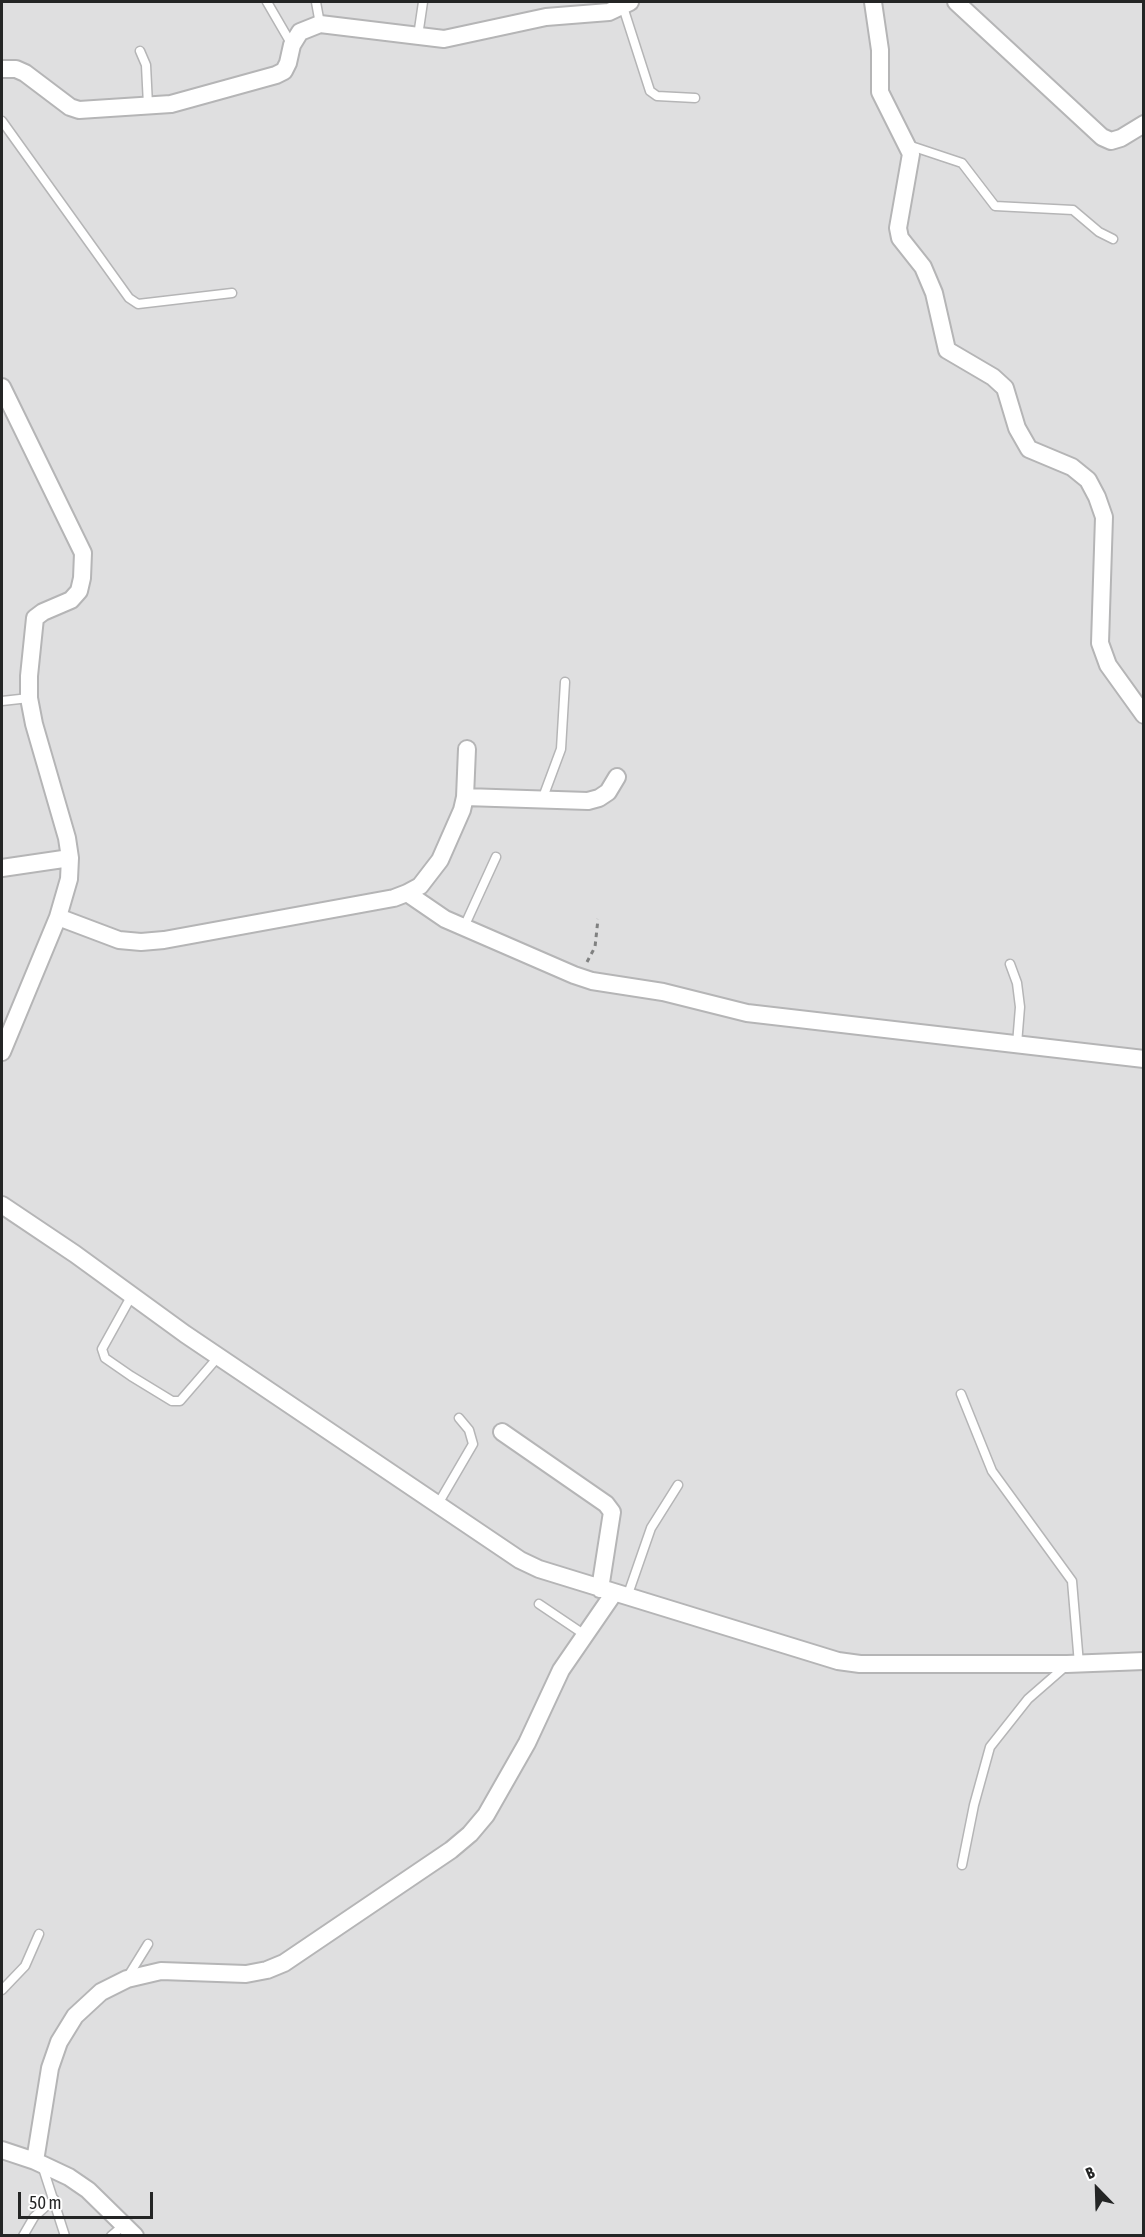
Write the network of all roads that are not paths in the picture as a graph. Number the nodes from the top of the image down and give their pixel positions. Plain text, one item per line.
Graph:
1 (267, 2) edge
2 (316, 2) edge
3 (423, 2) edge
4 (873, 2) edge
5 (956, 2) edge
6 (627, 4) edge
7 (320, 24) junction
8 (418, 37) junction
9 (292, 45) junction
10 (140, 51) dead end
11 (2, 69) edge
12 (695, 98) dead end
13 (148, 105) junction
14 (2, 121) edge
15 (1143, 124) edge
16 (908, 145) junction
17 (1113, 239) dead end
18 (232, 293) dead end
19 (2, 387) edge
20 (565, 682) dead end
21 (29, 698) junction
22 (2, 701) edge
23 (1143, 715) edge
24 (466, 749) dead end
25 (617, 777) dead end
26 (465, 797) junction
27 (542, 800) junction
28 (496, 857) dead end
29 (70, 858) junction
30 (2, 868) edge
31 (408, 893) junction
32 (58, 917) junction
33 (464, 927) junction
34 (1010, 964) dead end
35 (1017, 1044) junction
36 (2, 1052) edge
37 (1143, 1059) edge
38 (2, 1205) edge
39 (132, 1295) junction
40 (219, 1356) junction
41 (961, 1394) dead end
42 (459, 1418) dead end
43 (502, 1432) dead end
44 (678, 1485) dead end
45 (438, 1504) junction
46 (614, 1593) junction
47 (539, 1604) dead end
48 (585, 1635) junction
49 (1143, 1660) edge
50 (1073, 1664) junction
51 (963, 1865) dead end
52 (39, 1934) dead end
53 (148, 1944) dead end
54 (127, 1979) junction
55 (2, 1990) edge
56 (2, 2150) edge
57 (39, 2163) junction
58 (54, 2199) junction
59 (123, 2232) edge
60 (23, 2235) edge
61 (65, 2235) edge

1 - 9 lane
2 - 7 lane
3 - 8 lane
4 - 16 street
5 - 15 street
6 - 8 street
6 - 12 lane
7 - 8 street
7 - 9 street
9 - 13 street
10 - 13 lane
11 - 13 street
14 - 18 lane
16 - 17 lane
16 - 23 street
19 - 21 street
20 - 27 lane
21 - 22 lane
21 - 29 street
24 - 26 street
25 - 27 street
26 - 27 street
26 - 31 street
28 - 33 lane
29 - 30 street
29 - 32 street
31 - 32 street
31 - 33 street
32 - 36 street
33 - 35 street
34 - 35 lane
35 - 37 street
38 - 39 street
39 - 40 street
39 - 40 lane
40 - 45 street
41 - 50 lane
42 - 45 lane
43 - 46 street
44 - 46 lane
45 - 46 street
46 - 48 street
46 - 50 street
47 - 48 lane
48 - 54 street
49 - 50 street
50 - 51 lane
52 - 55 lane
53 - 54 lane
54 - 57 street
56 - 57 street
57 - 58 lane
57 - 59 street
58 - 60 lane
58 - 61 lane

